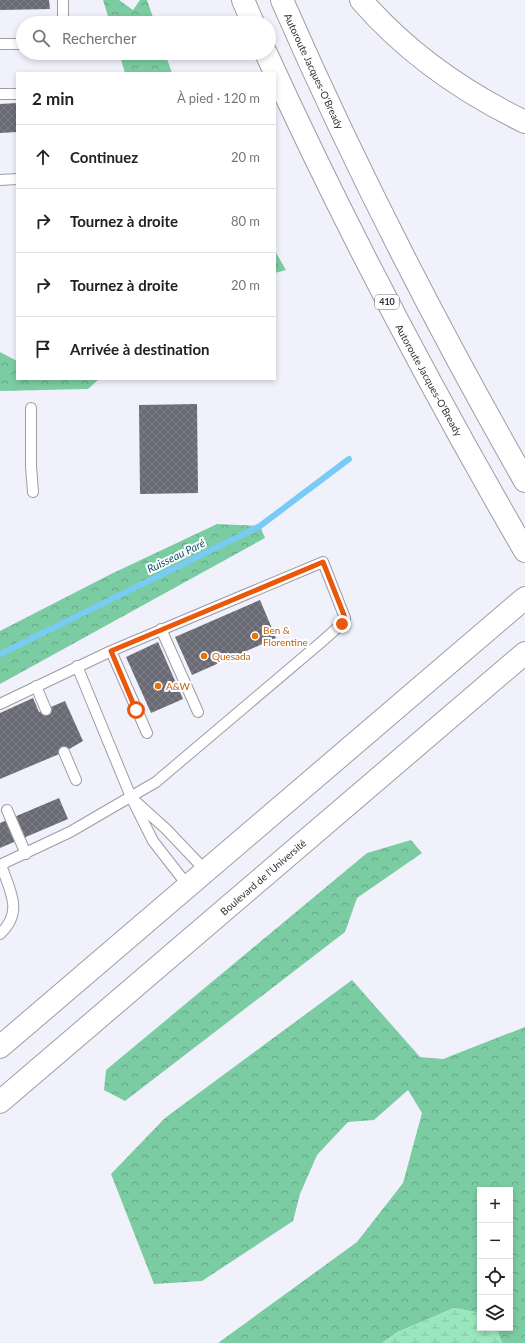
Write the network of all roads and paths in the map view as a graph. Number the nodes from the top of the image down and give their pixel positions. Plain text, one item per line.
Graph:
1 (63, 0) edge
2 (243, 0) edge
3 (282, 0) edge
4 (361, 0) edge
5 (63, 16) edge
6 (250, 16) edge
7 (0, 44) edge
8 (16, 44) edge
9 (269, 60) edge
10 (275, 72) edge
11 (276, 74) edge
12 (0, 94) edge
13 (16, 94) edge
14 (525, 122) edge
15 (16, 179) edge
16 (0, 180) edge
17 (31, 408) dead end
18 (525, 481) edge
19 (33, 492) dead end
20 (523, 547) edge
21 (525, 598) edge
22 (161, 629) junction
23 (111, 651) junction
24 (525, 653) edge
25 (77, 666) junction
26 (36, 686) junction
27 (0, 704) edge
28 (46, 710) dead end
29 (198, 712) dead end
30 (147, 733) dead end
31 (64, 752) dead end
32 (76, 780) dead end
33 (131, 796) junction
34 (7, 810) dead end
35 (26, 854) junction
36 (1, 865) edge
37 (206, 871) junction
38 (188, 886) junction
39 (0, 934) edge
40 (0, 1046) edge
41 (0, 1102) edge

1 - 5 lane
2 - 6 main road
3 - 18 main road, Autoroute Jacques-O'Bready
4 - 14 main road
7 - 8 lane
9 - 10 main road, Autoroute Jacques-O'Bready / 410
11 - 20 main road, Autoroute Jacques-O'Bready / 410
12 - 13 lane
15 - 16 lane
17 - 19 lane
21 - 37 main road
22 - 23 lane
22 - 29 lane
22 - 33 lane
23 - 25 lane
23 - 30 lane
24 - 41 main road, Boulevard de l'Université
25 - 26 lane
25 - 33 lane
26 - 27 lane
26 - 28 lane
31 - 32 lane
33 - 35 lane
33 - 37 lane
33 - 38 lane
34 - 35 lane
35 - 36 lane
36 - 39 lane
37 - 38 main road
38 - 40 main road

